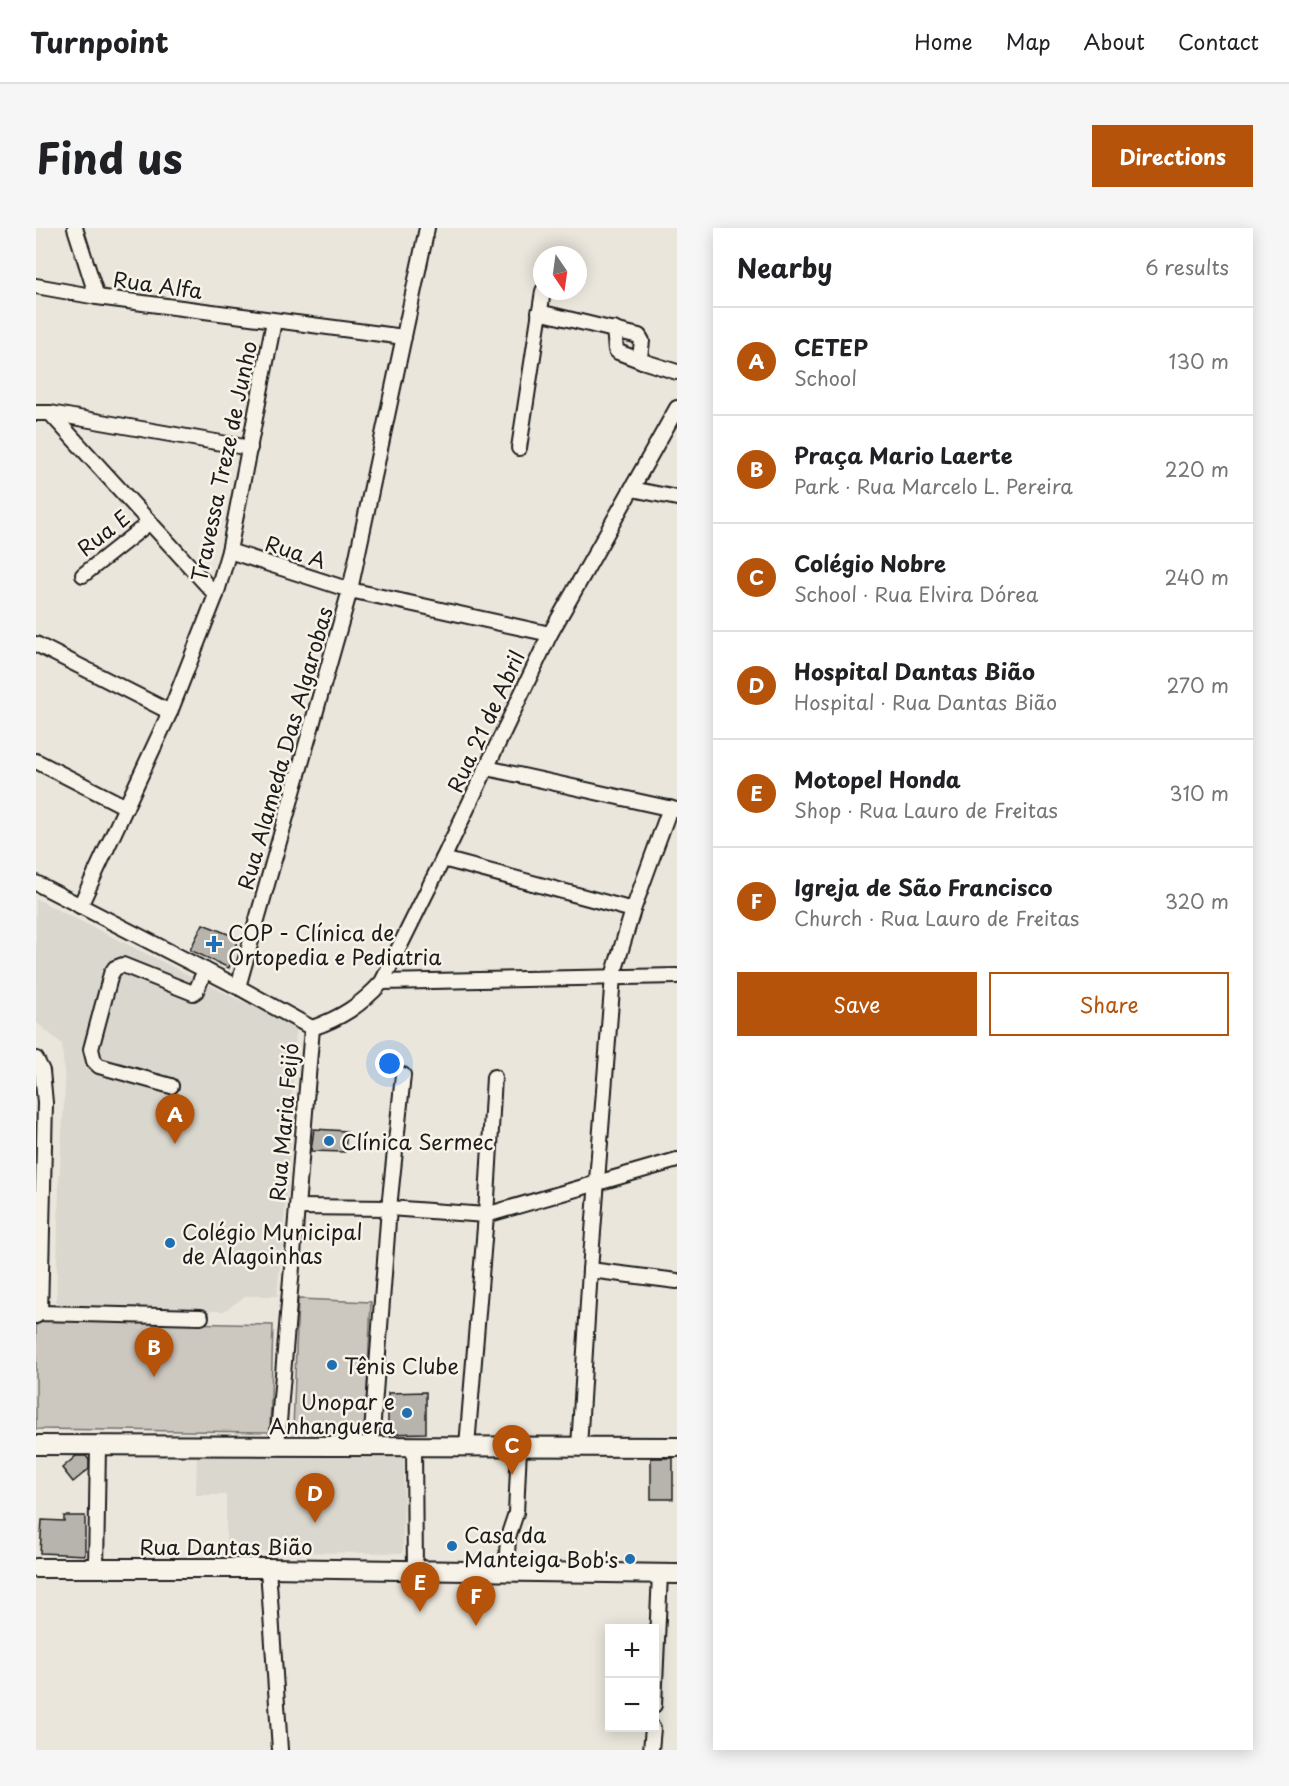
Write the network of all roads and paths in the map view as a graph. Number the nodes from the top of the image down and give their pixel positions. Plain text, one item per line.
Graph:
1 (75, 228) edge
2 (428, 228) edge
3 (36, 286) edge
4 (98, 297) junction
5 (541, 300) edge
6 (539, 312) junction
7 (274, 321) junction
8 (614, 329) junction
9 (404, 337) junction
10 (642, 361) junction
11 (677, 372) edge
12 (677, 408) edge
13 (43, 413) edge
14 (250, 448) junction
15 (519, 448) dead end
16 (632, 489) junction
17 (677, 498) edge
18 (150, 522) junction
19 (229, 551) junction
20 (83, 575) dead end
21 (351, 590) junction
22 (216, 595) junction
23 (550, 634) junction
24 (36, 644) edge
25 (170, 712) junction
26 (36, 761) edge
27 (487, 768) junction
28 (126, 807) junction
29 (673, 809) edge
30 (443, 859) junction
31 (36, 884) edge
32 (80, 906) junction
33 (633, 910) junction
34 (205, 970) junction
35 (613, 976) junction
36 (677, 976) edge
37 (382, 982) junction
38 (238, 987) junction
39 (312, 1028) junction
40 (36, 1059) edge
41 (403, 1075) dead end
42 (494, 1077) dead end
43 (171, 1086) dead end
44 (677, 1160) edge
45 (596, 1184) junction
46 (297, 1207) junction
47 (389, 1208) junction
48 (486, 1215) junction
49 (590, 1270) junction
50 (677, 1281) edge
51 (38, 1315) edge
52 (201, 1317) dead end
53 (36, 1445) edge
54 (98, 1446) junction
55 (277, 1446) junction
56 (371, 1446) junction
57 (467, 1446) junction
58 (414, 1447) junction
59 (519, 1447) junction
60 (579, 1447) junction
61 (677, 1447) edge
62 (36, 1568) edge
63 (96, 1568) junction
64 (268, 1568) junction
65 (415, 1571) junction
66 (506, 1572) junction
67 (668, 1574) edge
68 (657, 1678) edge
69 (277, 1718) junction
70 (653, 1732) edge
71 (280, 1750) edge
72 (286, 1750) edge
73 (651, 1750) edge

1 - 4 street
2 - 9 street, Rua Alameda Das Algarobas
3 - 4 street, Rua Alfa
4 - 7 street, Rua Alfa
5 - 6 street
6 - 8 street
6 - 15 street
7 - 9 street, Rua Alfa
7 - 14 street, Travessa Treze de Junho
8 - 10 street
8 - 10 street
9 - 21 street, Rua Alameda Das Algarobas
10 - 11 street
12 - 16 street, Rua 21 de Abril
13 - 14 street
13 - 18 street
14 - 19 street, Travessa Treze de Junho
16 - 17 street
16 - 23 street, Rua 21 de Abril
18 - 20 street, Rua E
18 - 22 street
19 - 21 street, Rua A
19 - 22 street, Travessa Treze de Junho
21 - 23 street, Rua A
21 - 38 street, Rua Alameda Das Algarobas
22 - 25 street, Travessa Treze de Junho
23 - 27 street, Rua 21 de Abril
24 - 25 street
25 - 28 street, Travessa Treze de Junho
26 - 28 street
27 - 29 street
27 - 30 street, Rua 21 de Abril
28 - 32 street, Travessa Treze de Junho
29 - 33 street
30 - 33 street
30 - 37 street, Rua 21 de Abril
31 - 32 street, Rua Maria Feijó
32 - 34 street, Rua Maria Feijó
33 - 35 street
34 - 38 street, Rua Maria Feijó
34 - 43 street
35 - 36 street
35 - 37 street
35 - 45 street
37 - 39 street, Rua 21 de Abril
38 - 39 street, Rua Maria Feijó
39 - 46 street, Rua Maria Feijó
40 - 51 street
41 - 47 street
42 - 48 street
44 - 45 street
45 - 48 street
45 - 49 street
46 - 47 street
46 - 55 street, Rua Maria Feijó
47 - 48 street
47 - 56 street
48 - 57 street
49 - 50 street
49 - 60 street
51 - 52 street
53 - 54 main road
54 - 55 main road
54 - 63 street
55 - 56 main road
56 - 58 main road
57 - 58 main road
57 - 59 main road
58 - 65 street
59 - 60 main road
59 - 66 street
60 - 61 main road
62 - 63 main road, Rua Dantas Bião
63 - 64 main road, Rua Dantas Bião
64 - 65 main road, Rua Dantas Bião
64 - 69 street
65 - 66 main road, Rua Dantas Bião
66 - 67 main road, Rua Dantas Bião
67 - 68 street
69 - 71 street
69 - 72 street
70 - 73 street

